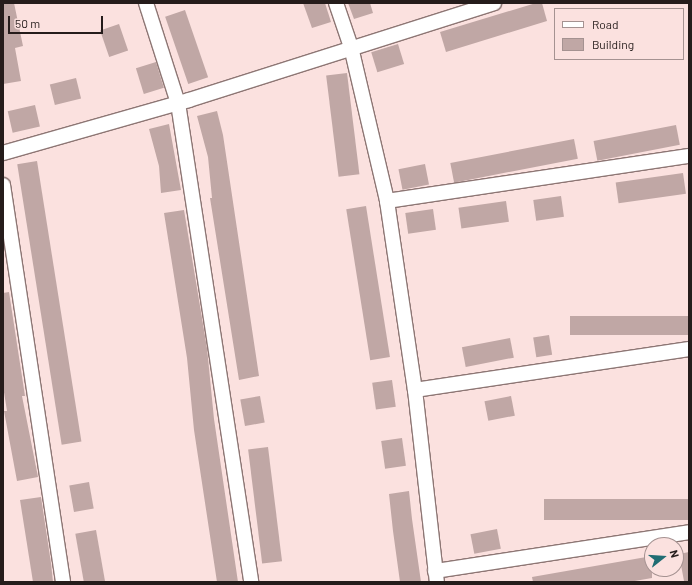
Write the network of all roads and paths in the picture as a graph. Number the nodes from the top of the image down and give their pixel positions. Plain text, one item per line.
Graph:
1 (146, 3) edge
2 (336, 3) edge
3 (494, 3) edge
4 (352, 47) junction
5 (178, 103) junction
6 (3, 153) edge
7 (689, 156) edge
8 (3, 185) edge
9 (387, 201) junction
10 (689, 349) edge
11 (415, 390) junction
12 (689, 532) edge
13 (436, 576) edge
14 (63, 582) edge
15 (251, 582) edge

1 - 5 street
2 - 4 street
3 - 4 street
4 - 5 street
4 - 9 street
5 - 6 street
5 - 15 street
7 - 9 street
8 - 14 street
9 - 11 street
10 - 11 street
11 - 13 street
12 - 13 street

